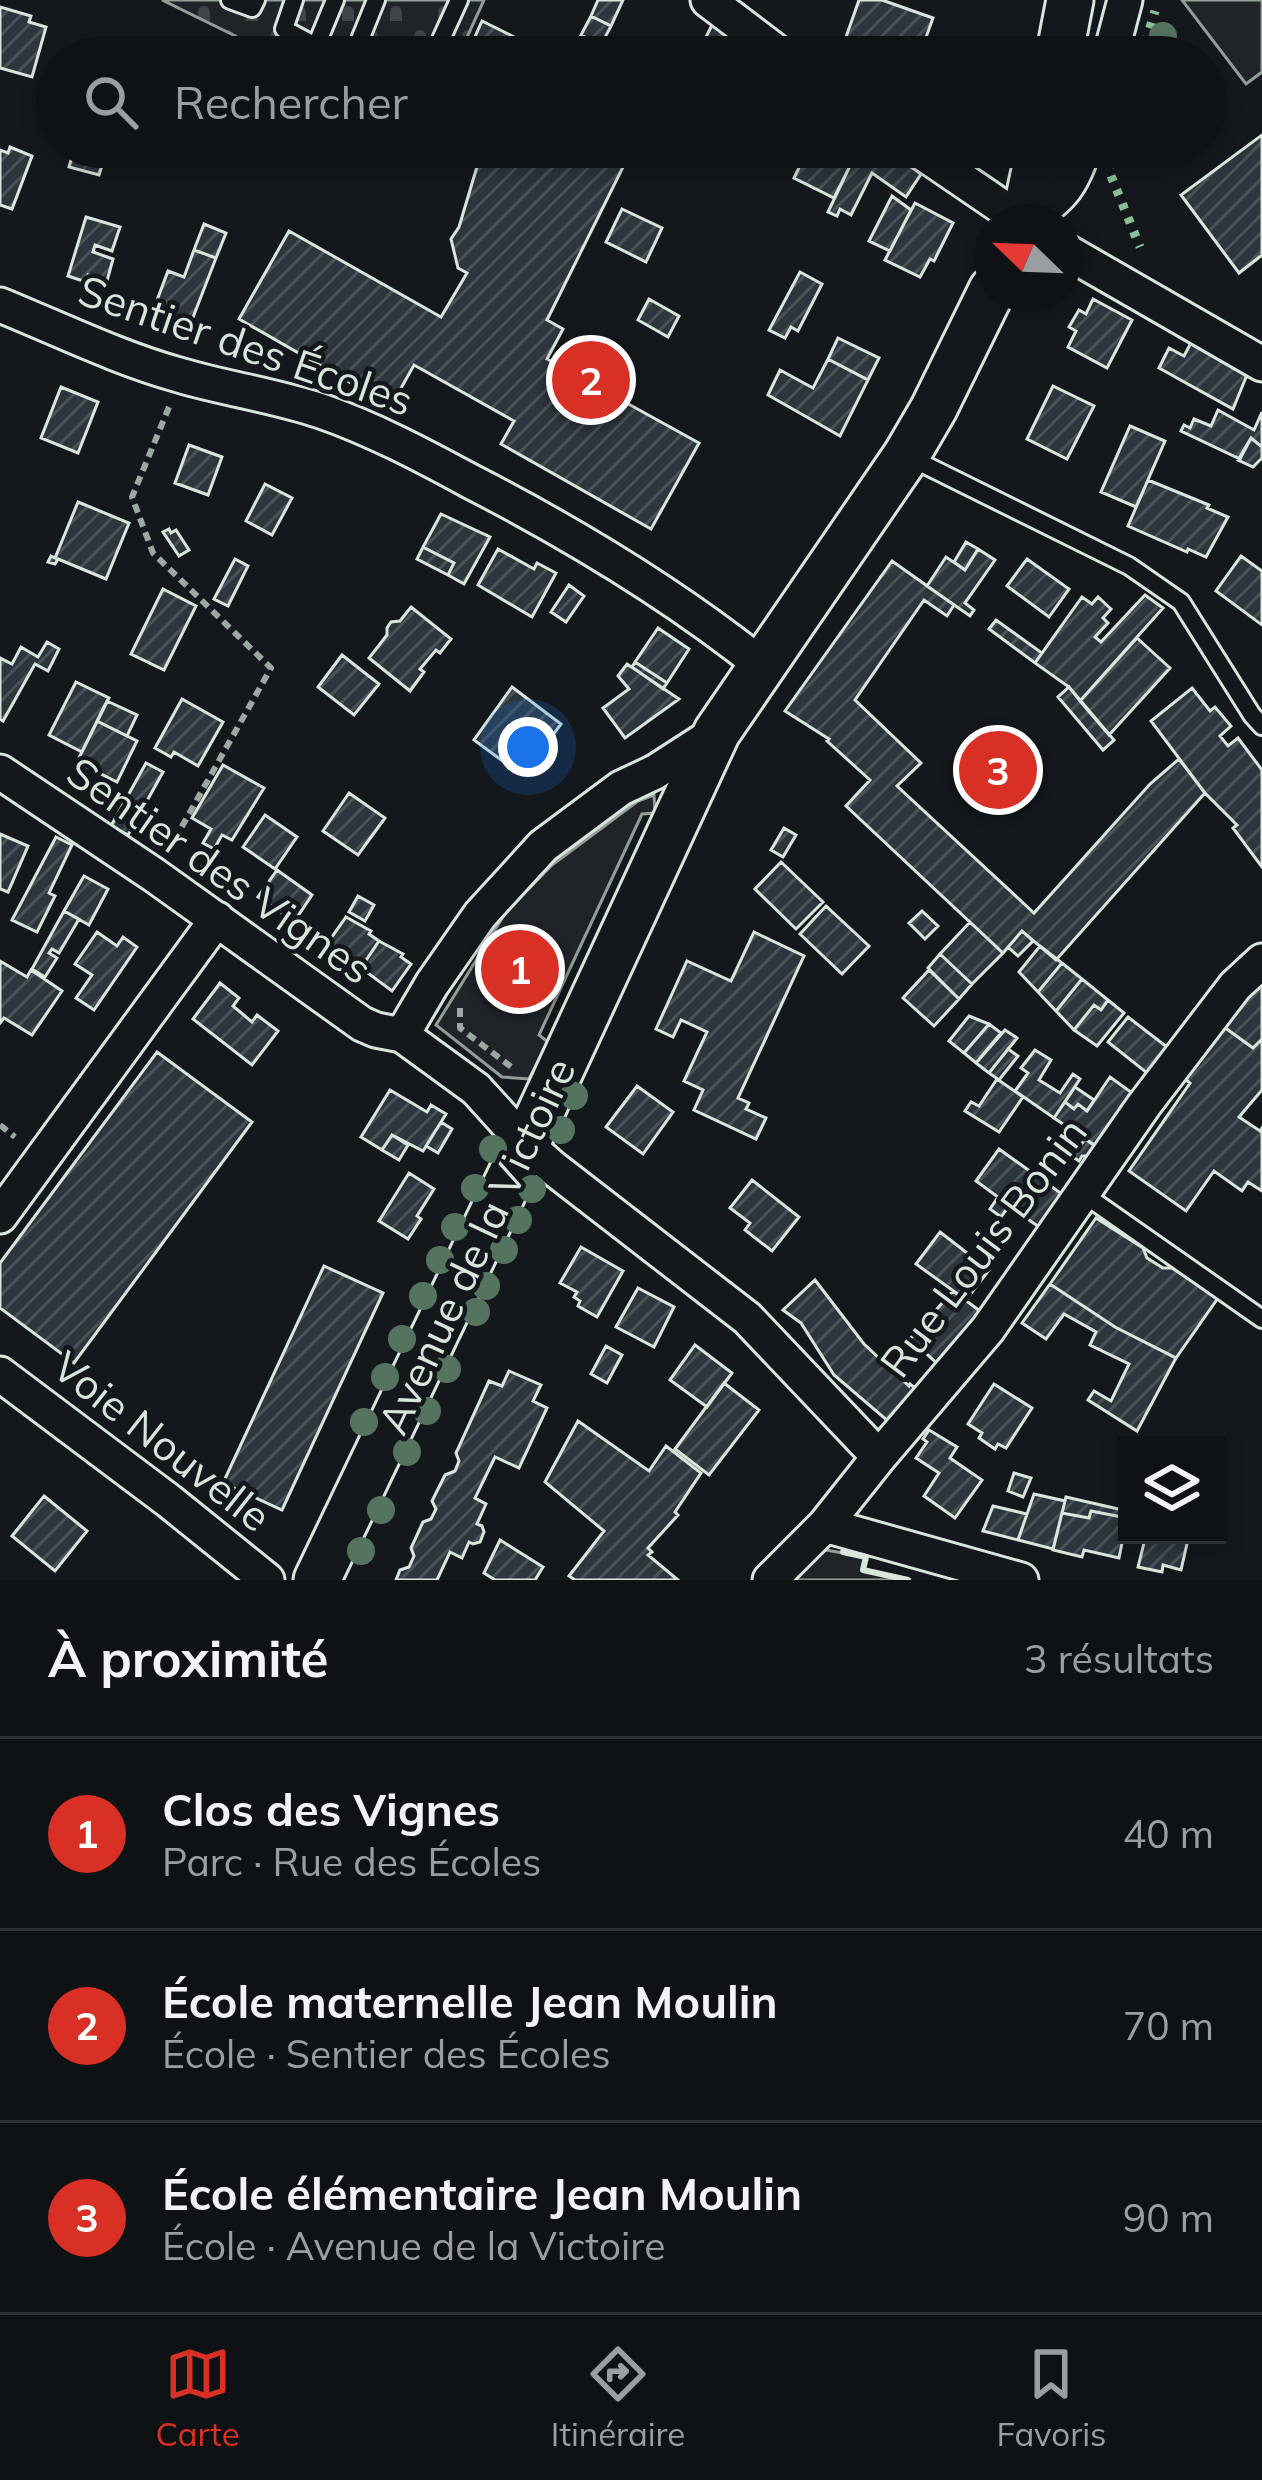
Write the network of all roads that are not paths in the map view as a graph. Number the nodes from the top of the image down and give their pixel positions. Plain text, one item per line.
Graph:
1 (230, 0) edge
2 (256, 0) edge
3 (294, 0) edge
4 (334, 0) edge
5 (376, 0) edge
6 (460, 0) edge
7 (708, 0) edge
8 (1070, 0) edge
9 (1125, 0) edge
10 (297, 36) edge
11 (320, 36) edge
12 (361, 36) edge
13 (444, 36) edge
14 (755, 36) edge
15 (1062, 36) edge
16 (1115, 36) edge
17 (945, 168) edge
18 (1036, 168) edge
19 (1078, 168) edge
20 (998, 204) edge
21 (1028, 204) edge
22 (1051, 204) edge
23 (1082, 260) edge
24 (0, 305) edge
25 (981, 312) edge
26 (1262, 364) edge
27 (906, 456) junction
28 (764, 667) junction
29 (1262, 726) edge
30 (717, 733) junction
31 (0, 772) edge
32 (217, 919) junction
33 (1262, 961) edge
34 (402, 1035) junction
35 (526, 1144) junction
36 (1082, 1193) junction
37 (0, 1216) edge
38 (1262, 1319) edge
39 (0, 1374) edge
40 (879, 1457) junction
41 (825, 1525) junction
42 (267, 1580) edge
43 (317, 1580) edge
44 (770, 1580) edge
45 (1021, 1580) edge

1 - 2 lane
3 - 10 lane
4 - 11 lane
5 - 12 lane
6 - 13 lane
7 - 14 street
8 - 15 street
9 - 16 street
17 - 20 street
18 - 21 street
19 - 22 street
23 - 26 street
24 - 28 street, Sentier des Écoles
25 - 27 street, Avenue de la Victoire
27 - 28 street, Avenue de la Victoire
27 - 29 lane
28 - 30 street, Avenue de la Victoire
30 - 34 street
30 - 35 street, Avenue de la Victoire
31 - 32 street, Sentier des Vignes
32 - 34 street, Sentier des Vignes
32 - 37 street
33 - 36 street, Rue Louis Bonin
34 - 35 street, Sentier des Vignes
35 - 40 street, Sentier des Vignes
35 - 43 street, Avenue de la Victoire
36 - 38 lane
36 - 40 street, Rue Louis Bonin
39 - 42 street, Voie Nouvelle
40 - 41 street, Rue Louis Bonin
41 - 44 street, Rue Louis Bonin
41 - 45 street

